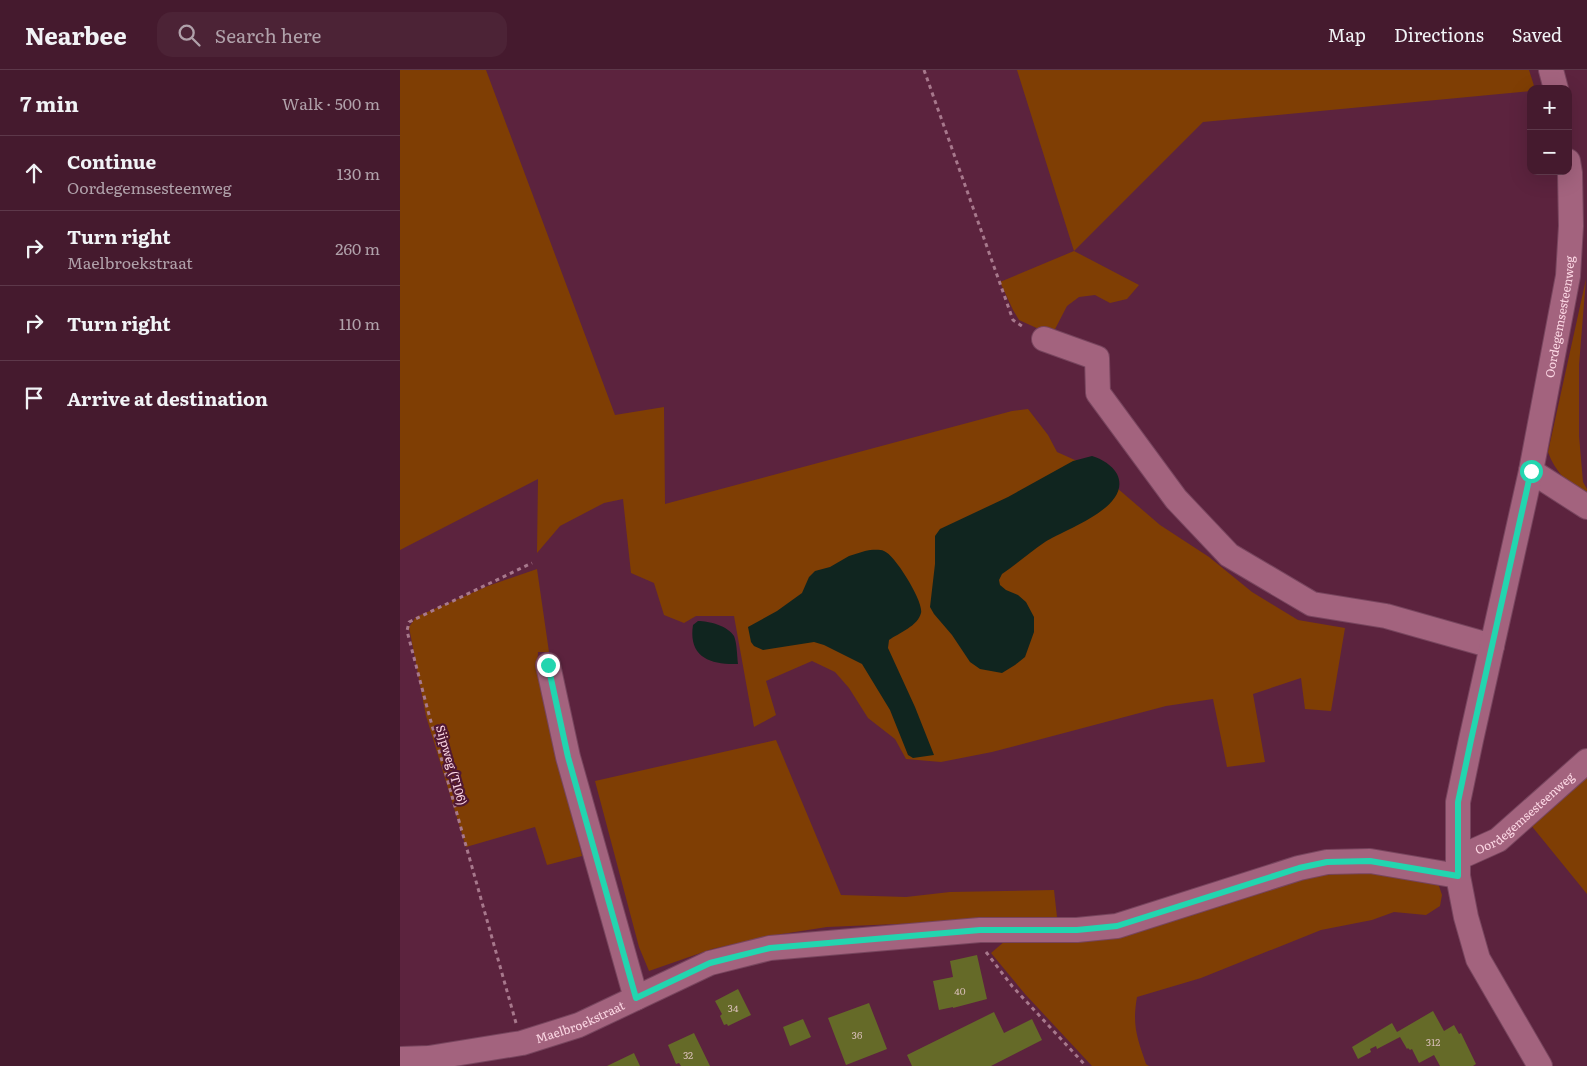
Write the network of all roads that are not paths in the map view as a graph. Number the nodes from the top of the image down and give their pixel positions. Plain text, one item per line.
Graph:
1 (1551, 70) edge
2 (1555, 85) edge
3 (1570, 175) edge
4 (1044, 339) road end
5 (1531, 471) junction
6 (1587, 507) edge
7 (1492, 646) junction
8 (548, 665) dead end
9 (1587, 761) edge
10 (1458, 867) junction
11 (636, 998) junction
12 (400, 1059) edge
13 (431, 1062) edge
14 (1540, 1066) edge

1 - 2 street
3 - 5 street, Oordegemsesteenweg
4 - 7 street
5 - 6 street
5 - 7 street, Oordegemsesteenweg
7 - 10 street, Oordegemsesteenweg
8 - 11 street
9 - 10 street, Oordegemsesteenweg
10 - 11 street, Maelbroekstraat
10 - 14 street, Oordegemsesteenweg
11 - 13 street, Maelbroekstraat
12 - 13 street, Maelbroekstraat

